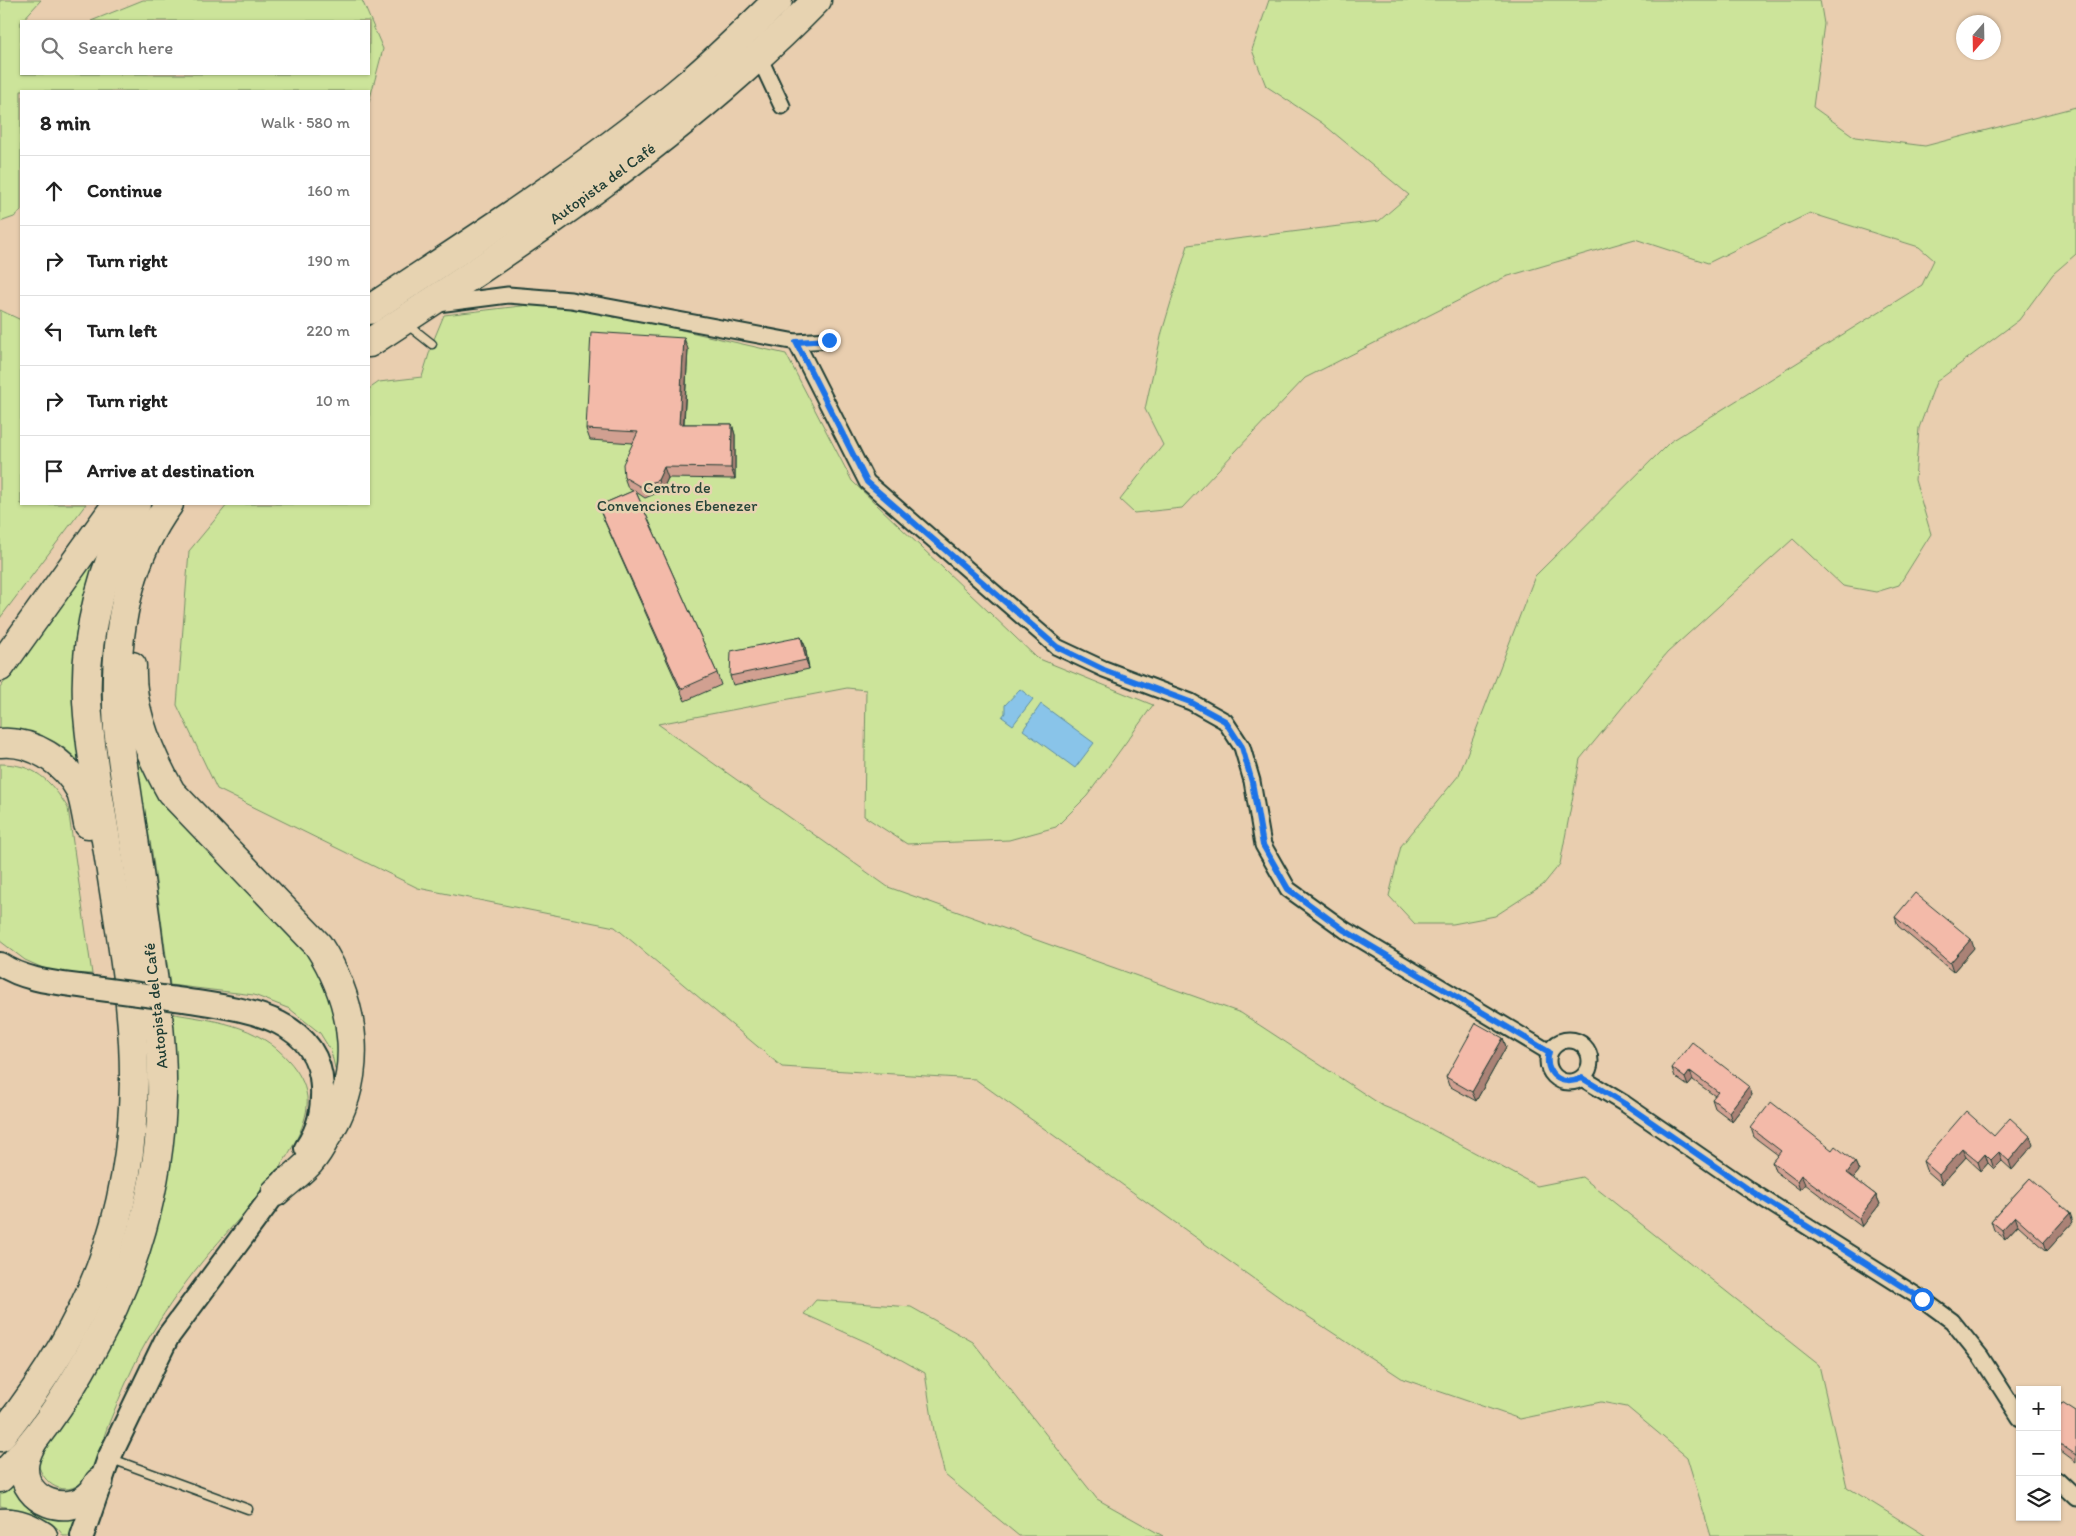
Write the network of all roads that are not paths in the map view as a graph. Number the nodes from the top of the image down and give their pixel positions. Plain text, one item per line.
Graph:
1 (778, 0) edge
2 (817, 0) edge
3 (759, 57) junction
4 (782, 106) dead end
5 (370, 309) edge
6 (413, 313) junction
7 (829, 340) dead end
8 (370, 341) edge
9 (796, 342) junction
10 (432, 344) dead end
11 (117, 505) edge
12 (135, 505) edge
13 (168, 505) edge
14 (180, 505) edge
15 (0, 666) edge
16 (0, 743) edge
17 (0, 964) edge
18 (1549, 1052) junction
19 (134, 1075) junction
20 (1582, 1078) junction
21 (276, 1192) junction
22 (2016, 1412) edge
23 (0, 1437) edge
24 (32, 1442) junction
25 (104, 1470) junction
26 (0, 1478) edge
27 (2061, 1484) edge
28 (2076, 1498) edge
29 (248, 1509) dead end
30 (0, 1523) edge
31 (43, 1536) edge
32 (82, 1536) edge

1 - 5 highway, Autopista del Café
2 - 3 highway, Autopista del Café
3 - 4 street
3 - 6 highway, Autopista del Café
6 - 8 highway, Autopista del Café
6 - 9 street
6 - 10 lane
7 - 9 street
9 - 18 street
11 - 15 highway
12 - 19 highway, Autopista del Café
13 - 24 highway, Autopista del Café
14 - 21 highway
16 - 19 highway
17 - 21 main road, bridge
18 - 20 street
18 - 20 street
19 - 23 highway, Autopista del Café
20 - 22 street
21 - 25 main road
24 - 25 highway
24 - 26 highway, Autopista del Café
25 - 29 lane
25 - 32 main road
27 - 28 street
30 - 31 highway

